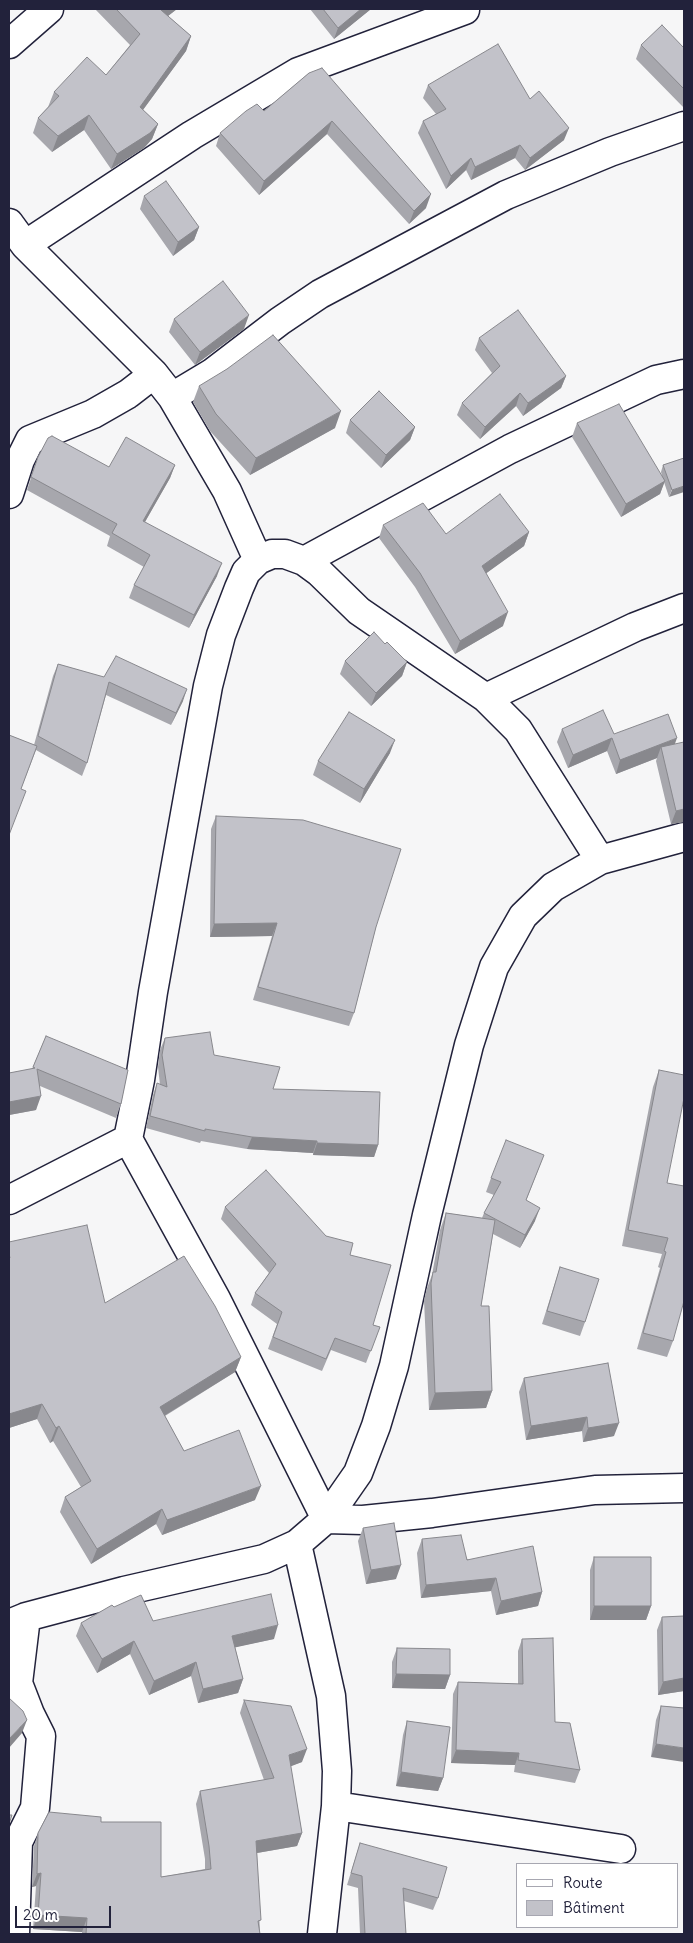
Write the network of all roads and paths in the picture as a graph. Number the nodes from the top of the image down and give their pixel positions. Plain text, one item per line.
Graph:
1 (49, 9) edge
2 (465, 10) dead end
3 (9, 44) edge
4 (684, 126) edge
5 (9, 223) edge
6 (25, 244) junction
7 (154, 374) junction
8 (684, 374) edge
9 (172, 397) junction
10 (9, 494) edge
11 (258, 560) junction
12 (304, 561) junction
13 (684, 608) edge
14 (486, 698) junction
15 (684, 837) edge
16 (600, 860) junction
17 (128, 1139) junction
18 (9, 1200) edge
19 (684, 1488) edge
20 (326, 1519) junction
21 (297, 1544) junction
22 (17, 1621) edge
23 (336, 1806) junction
24 (621, 1849) dead end
25 (15, 1934) edge
26 (322, 1934) edge

1 - 3 street
2 - 6 street
4 - 9 street
5 - 6 street
6 - 7 street
7 - 9 street
7 - 10 street
8 - 12 street
9 - 11 street
11 - 12 street
11 - 17 street
12 - 14 street
13 - 14 street
14 - 16 street
15 - 16 street
16 - 20 street
17 - 18 street
17 - 20 street
19 - 20 street
20 - 21 street
21 - 22 street
21 - 23 street
22 - 25 street
23 - 24 street
23 - 26 street

